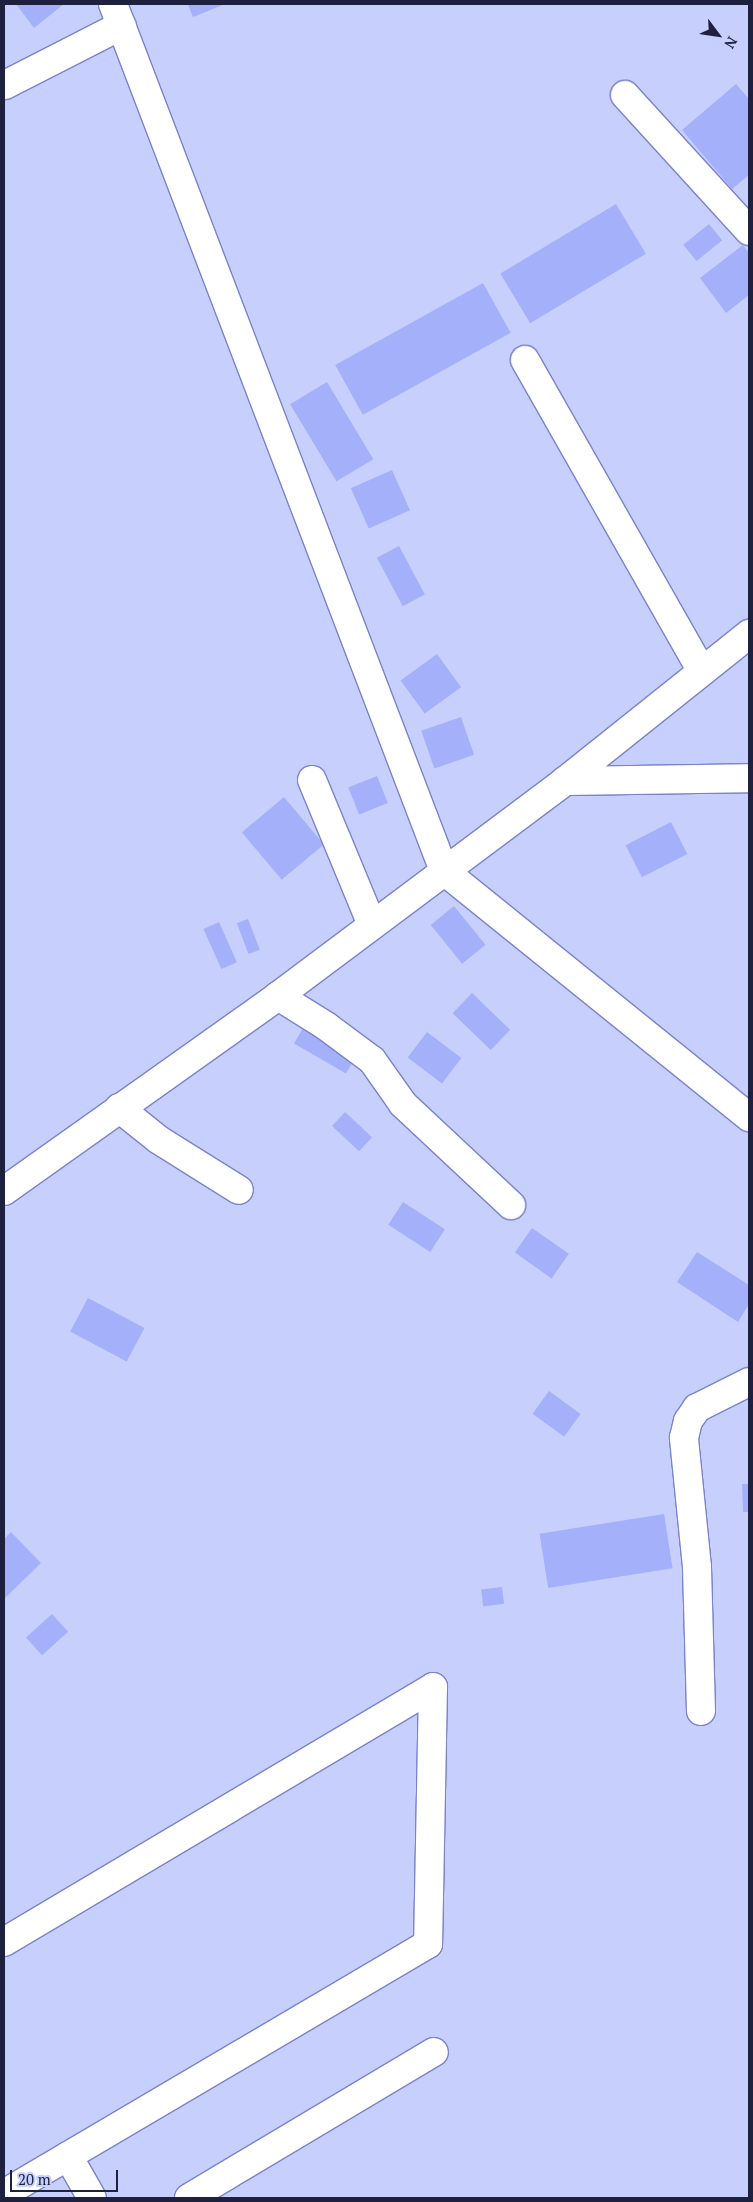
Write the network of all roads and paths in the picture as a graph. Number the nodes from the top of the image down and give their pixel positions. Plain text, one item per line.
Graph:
1 (117, 15) edge
2 (5, 85) edge
3 (626, 95) dead end
4 (749, 231) edge
5 (525, 360) dead end
6 (749, 634) edge
7 (702, 671) junction
8 (749, 778) edge
9 (312, 780) dead end
10 (565, 781) junction
11 (444, 871) junction
12 (372, 925) junction
13 (278, 996) junction
14 (119, 1108) junction
15 (749, 1117) edge
16 (240, 1190) dead end
17 (4, 1191) edge
18 (511, 1204) dead end
19 (749, 1382) edge
20 (701, 1711) dead end
21 (4, 1942) edge
22 (434, 2052) dead end
23 (68, 2156) junction
24 (4, 2194) edge
25 (92, 2198) edge
26 (189, 2198) edge

1 - 2 street
1 - 11 street
3 - 4 street
5 - 7 street
6 - 7 street
7 - 10 street
8 - 10 street
9 - 12 street
10 - 11 street
11 - 12 street
11 - 15 street
12 - 13 street
13 - 14 street
13 - 18 street
14 - 16 street
14 - 17 street
19 - 20 street
21 - 23 street
22 - 26 street
23 - 24 street
23 - 25 street

